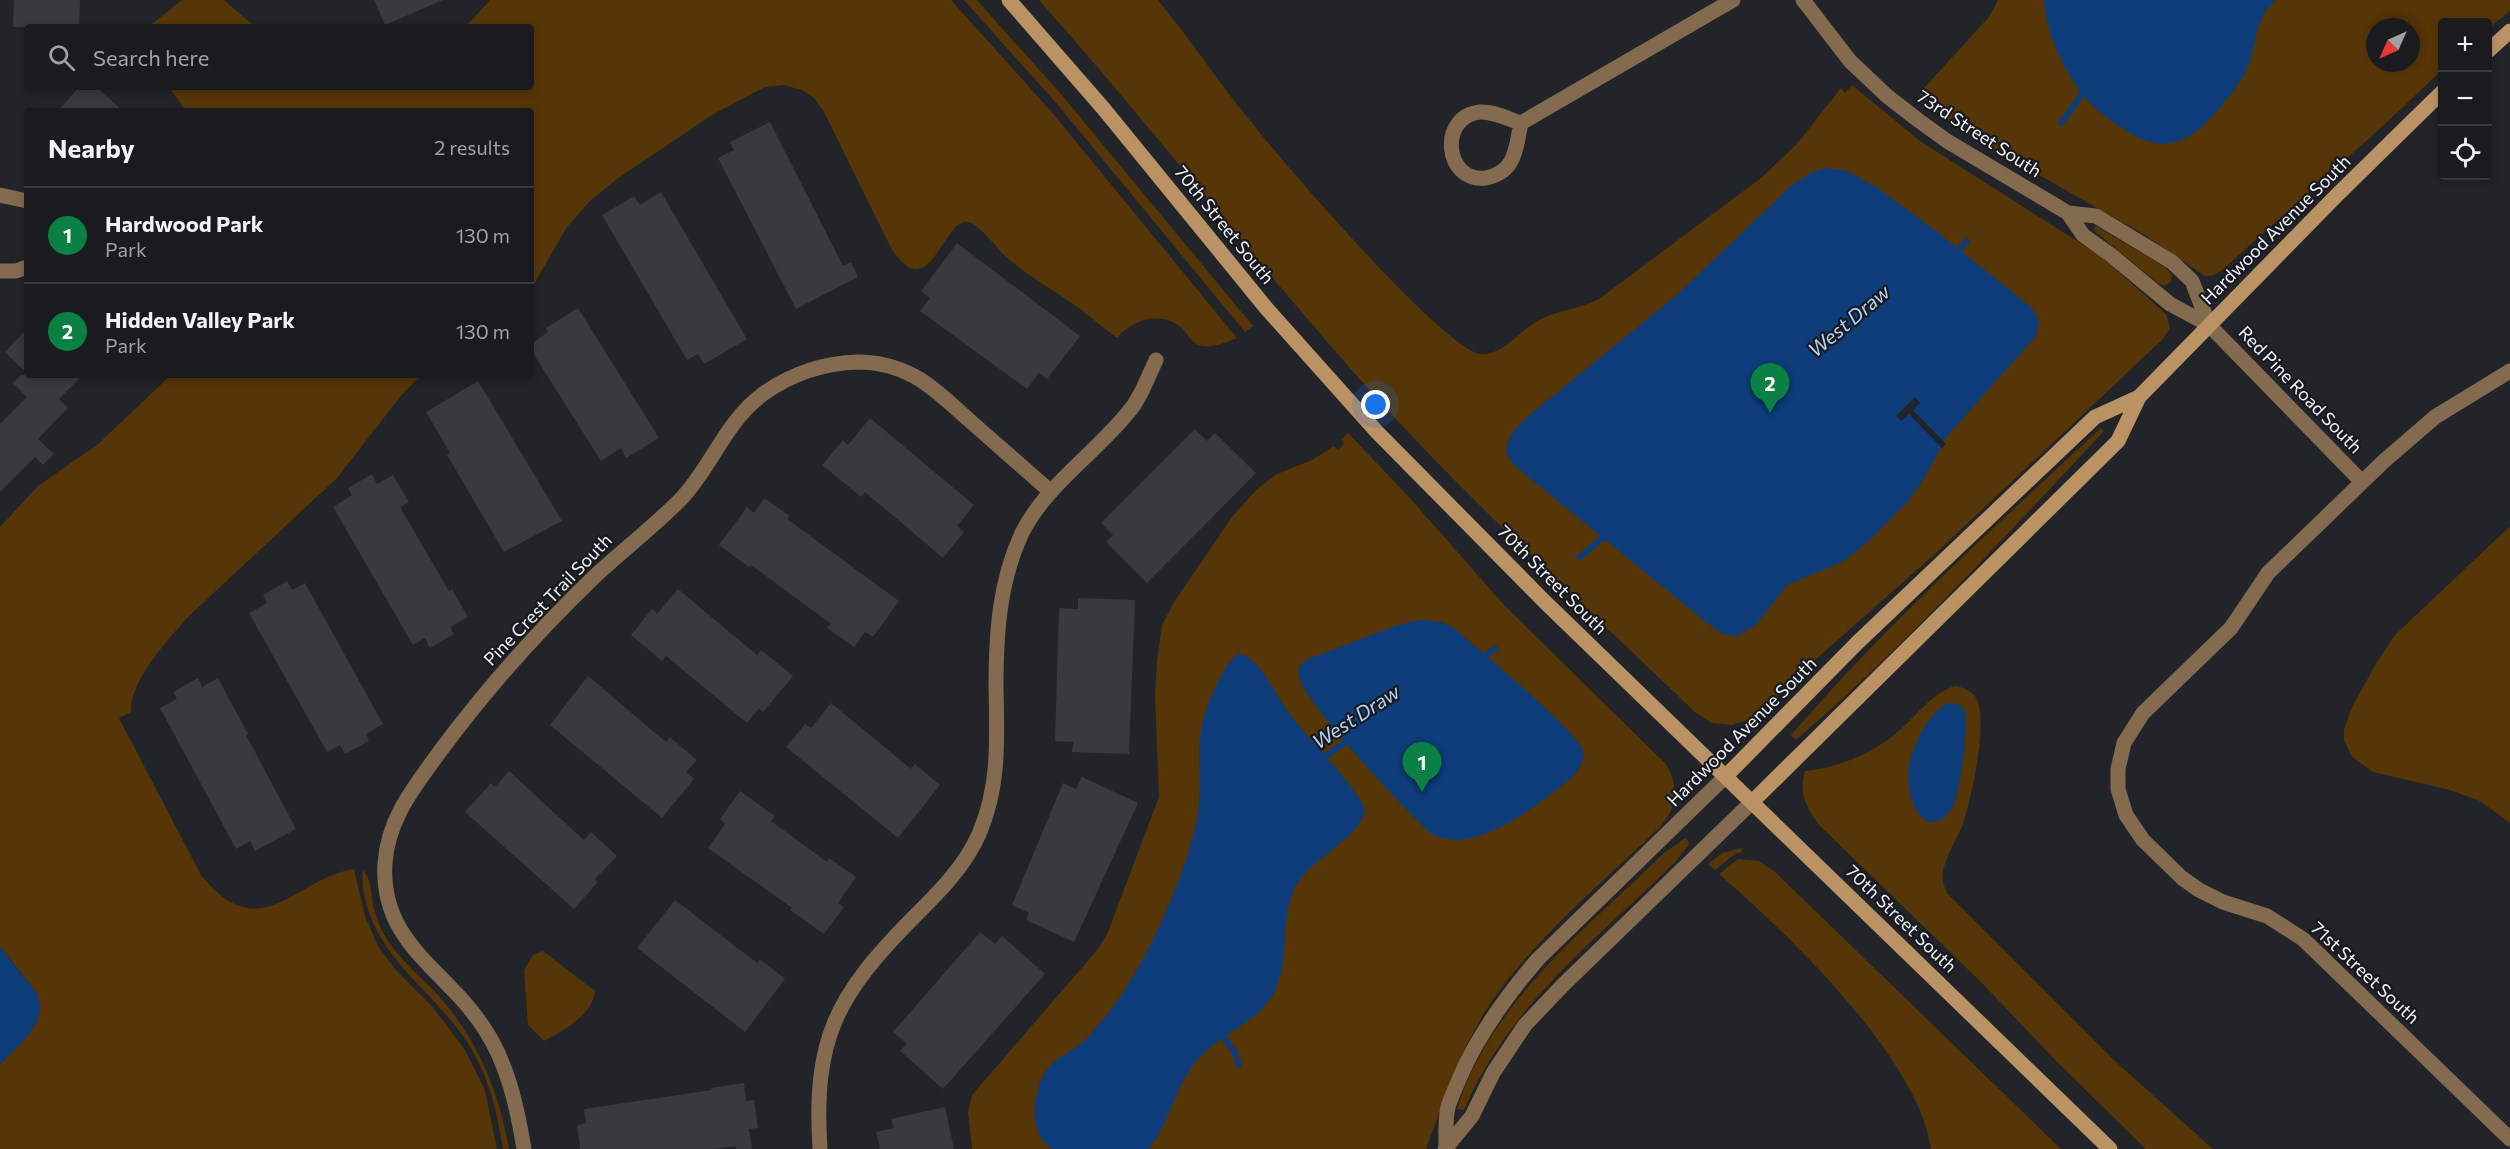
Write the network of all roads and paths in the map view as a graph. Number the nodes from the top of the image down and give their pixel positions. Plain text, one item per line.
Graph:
1 (1009, 0) edge
2 (1733, 0) edge
3 (1803, 0) edge
4 (2510, 31) edge
5 (2492, 47) edge
6 (2438, 96) edge
7 (1521, 123) junction
8 (0, 195) edge
9 (24, 200) edge
10 (2068, 213) junction
11 (24, 268) edge
12 (0, 271) edge
13 (2209, 325) junction
14 (1156, 360) dead end
15 (2510, 371) edge
16 (2139, 397) junction
17 (2362, 482) junction
18 (1051, 492) junction
19 (1726, 776) junction
20 (2117, 777) joint
21 (1752, 802) junction
22 (2510, 1139) edge
23 (524, 1149) edge
24 (820, 1149) edge
25 (1445, 1149) edge
26 (2110, 1149) edge

1 - 19 street, 70th Street South
2 - 7 street
3 - 10 street, 73rd Street South
4 - 5 street
6 - 13 street, Hardwood Avenue South
7 - 7 street
8 - 9 street
10 - 13 street, 73rd Street South
10 - 13 street, 73rd Street South
11 - 12 street
13 - 16 street, Hardwood Avenue South
13 - 17 street, Red Pine Road South
14 - 18 street
15 - 17 street, Red Pine Road South
16 - 19 street, Hardwood Avenue South
16 - 21 street, Hardwood Avenue South
17 - 20 street, Red Pine Road South
18 - 23 street, Pine Crest Trail South
18 - 24 street
19 - 21 street, 70th Street South
19 - 25 street, Hardwood Avenue South
20 - 22 street, 71st Street South
21 - 25 street, Hardwood Avenue South
21 - 26 street, 70th Street South

